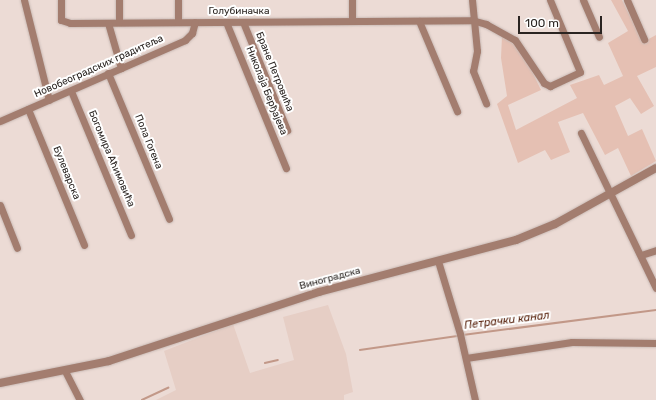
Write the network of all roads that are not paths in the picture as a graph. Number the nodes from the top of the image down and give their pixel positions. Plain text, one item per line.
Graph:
1 (24, 0) edge
2 (61, 0) edge
3 (119, 0) edge
4 (178, 0) edge
5 (352, 0) edge
6 (472, 0) edge
7 (550, 0) edge
8 (583, 0) edge
9 (627, 0) edge
10 (472, 20) junction
11 (352, 21) junction
12 (419, 21) junction
13 (119, 22) junction
14 (178, 22) junction
15 (195, 22) junction
16 (226, 22) junction
17 (244, 22) junction
18 (108, 23) junction
19 (599, 37) dead end
20 (644, 39) dead end
21 (121, 68) junction
22 (108, 73) junction
23 (71, 91) junction
24 (49, 100) junction
25 (486, 103) dead end
26 (28, 109) junction
27 (457, 111) dead end
28 (0, 121) edge
29 (287, 130) dead end
30 (581, 133) dead end
31 (286, 168) dead end
32 (656, 168) edge
33 (610, 193) junction
34 (0, 205) edge
35 (168, 219) dead end
36 (131, 235) dead end
37 (84, 245) dead end
38 (17, 248) dead end
39 (656, 250) edge
40 (641, 255) junction
41 (438, 261) junction
42 (656, 288) edge
43 (656, 343) edge
44 (466, 358) junction
45 (65, 371) junction
46 (0, 383) edge
47 (80, 400) edge
48 (475, 400) edge

1 - 24 street
2 - 18 street, Голубиначка
3 - 13 street
4 - 14 street
5 - 11 street
6 - 10 street
7 - 10 street
8 - 19 street
9 - 20 street
10 - 12 street, Голубиначка
10 - 25 street
11 - 12 street, Голубиначка
11 - 17 street, Голубиначка
12 - 27 street
13 - 14 street, Голубиначка
13 - 18 street, Голубиначка
14 - 15 street, Голубиначка
15 - 16 street, Голубиначка
15 - 21 street, Новобеоградских градитеља
16 - 17 street, Голубиначка
16 - 31 street, Николаја Берђајева
17 - 29 street, Бране Петровића
18 - 21 street
21 - 22 street, Новобеоградских градитеља
22 - 23 street, Новобеоградских градитеља
22 - 35 street, Пола Гогена
23 - 24 street, Новобеоградских градитеља
23 - 36 street, Богомира Аћимовића
24 - 26 street, Новобеоградских градитеља
26 - 28 street, Новобеоградских градитеља
26 - 37 street, Булеварска
30 - 33 street
32 - 33 street, Виноградска
33 - 40 street
33 - 41 street, Виноградска
34 - 38 street
39 - 40 street
40 - 42 street
41 - 44 street
41 - 45 street, Виноградска
43 - 44 street
44 - 48 street
45 - 46 street, Виноградска
45 - 47 street

